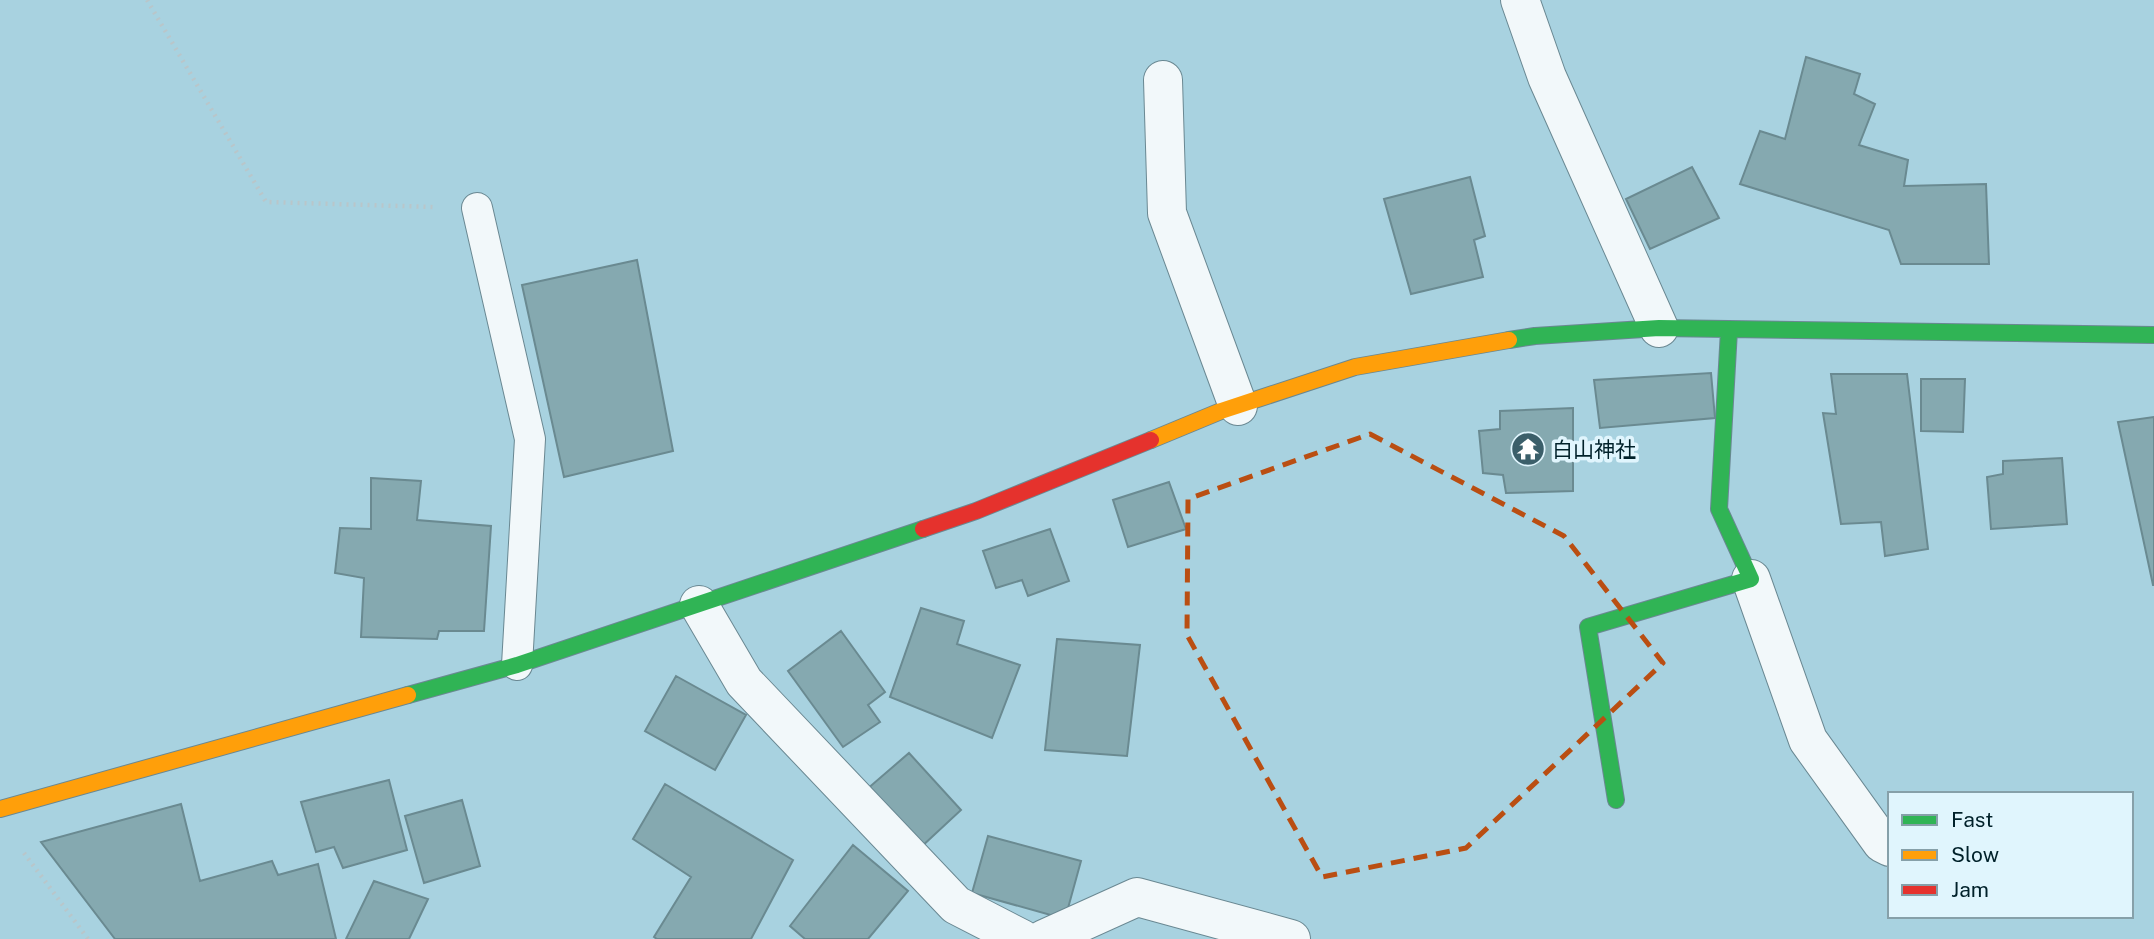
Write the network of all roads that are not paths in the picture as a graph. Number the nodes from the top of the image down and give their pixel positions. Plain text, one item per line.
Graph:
1 (1520, 0) edge
2 (1163, 80) dead end
3 (477, 208) road end
4 (1659, 328) junction
5 (1728, 330) junction
6 (2154, 335) edge
7 (1238, 406) junction
8 (1751, 579) junction
9 (699, 606) junction
10 (517, 665) junction
11 (1616, 800) dead end
12 (0, 809) edge
13 (1888, 846) edge
14 (1022, 939) edge
15 (1044, 939) edge
16 (1291, 939) edge

1 - 4 street
2 - 7 street
3 - 10 lane
4 - 5 street
4 - 7 street
5 - 6 street
5 - 8 street
7 - 9 street
8 - 11 street
8 - 13 street
9 - 10 street
9 - 14 street
10 - 12 street
15 - 16 street

